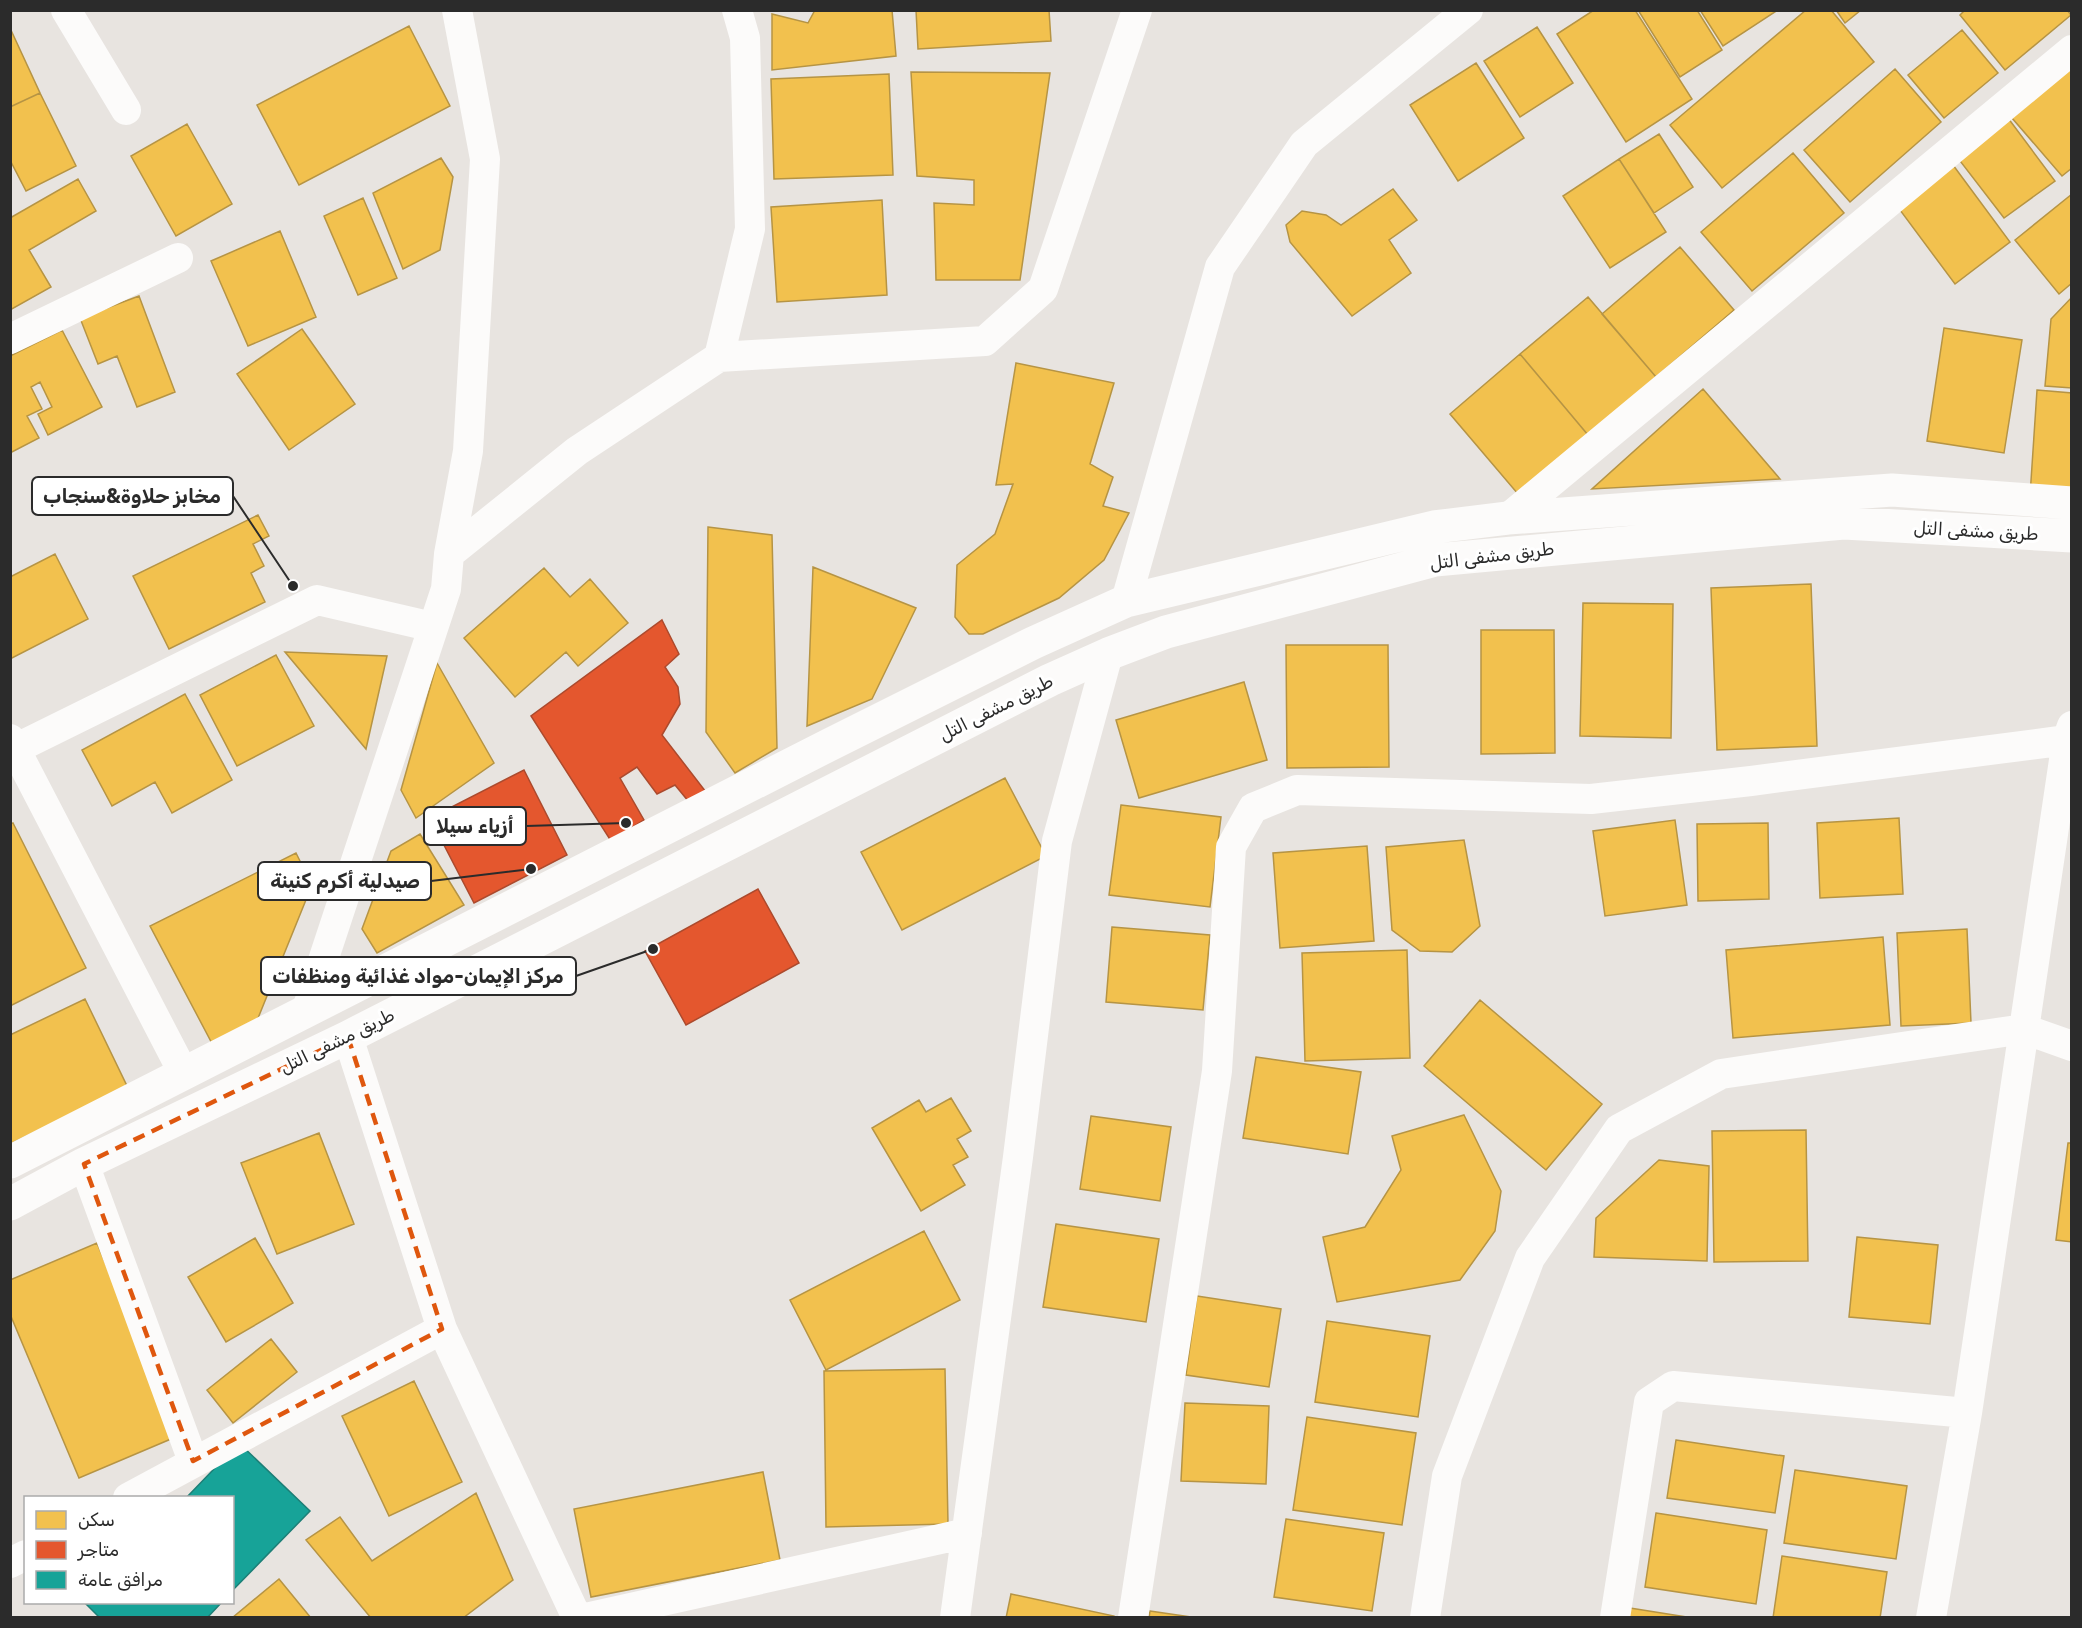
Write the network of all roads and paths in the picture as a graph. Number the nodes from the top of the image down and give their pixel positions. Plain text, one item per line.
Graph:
1 (66, 10) edge
2 (457, 10) edge
3 (737, 10) edge
4 (1137, 10) edge
5 (1468, 10) edge
6 (2072, 50) edge
7 (126, 110) dead end
8 (178, 258) dead end
9 (10, 339) edge
10 (719, 357) junction
11 (2072, 503) edge
12 (1508, 518) junction
13 (2072, 536) edge
14 (449, 554) junction
15 (1126, 601) junction
16 (433, 627) junction
17 (1108, 654) junction
18 (2070, 736) edge
19 (13, 744) edge
20 (306, 1012) junction
21 (2024, 1029) junction
22 (348, 1037) junction
23 (2072, 1046) edge
24 (184, 1074) junction
25 (10, 1162) edge
26 (84, 1164) junction
27 (10, 1204) edge
28 (442, 1329) junction
29 (1967, 1413) junction
30 (193, 1461) junction
31 (130, 1496) edge
32 (967, 1533) junction
33 (24, 1556) edge
34 (10, 1563) edge
35 (576, 1617) edge
36 (586, 1617) edge
37 (955, 1617) edge
38 (1133, 1617) edge
39 (1425, 1617) edge
40 (1615, 1617) edge
41 (1931, 1617) edge

1 - 7 street
2 - 14 street
3 - 10 street
4 - 10 street
5 - 15 street
6 - 12 street
8 - 9 street
10 - 14 street
11 - 12 street, طريق مشفى التل
12 - 15 street, طريق مشفى التل
13 - 17 street, طريق مشفى التل
14 - 16 street
15 - 20 street, طريق مشفى التل
16 - 19 street
16 - 20 street
17 - 22 street, طريق مشفى التل
17 - 32 street
18 - 21 street
18 - 38 street
19 - 24 street
20 - 24 street, طريق مشفى التل
21 - 23 street
21 - 29 street
21 - 39 street
22 - 26 street, طريق مشفى التل
22 - 28 street
24 - 25 street, طريق مشفى التل
26 - 27 street, طريق مشفى التل
26 - 30 street
28 - 30 street
28 - 35 street
29 - 40 street
29 - 41 street
30 - 31 street
32 - 36 street
32 - 37 street
33 - 34 street

